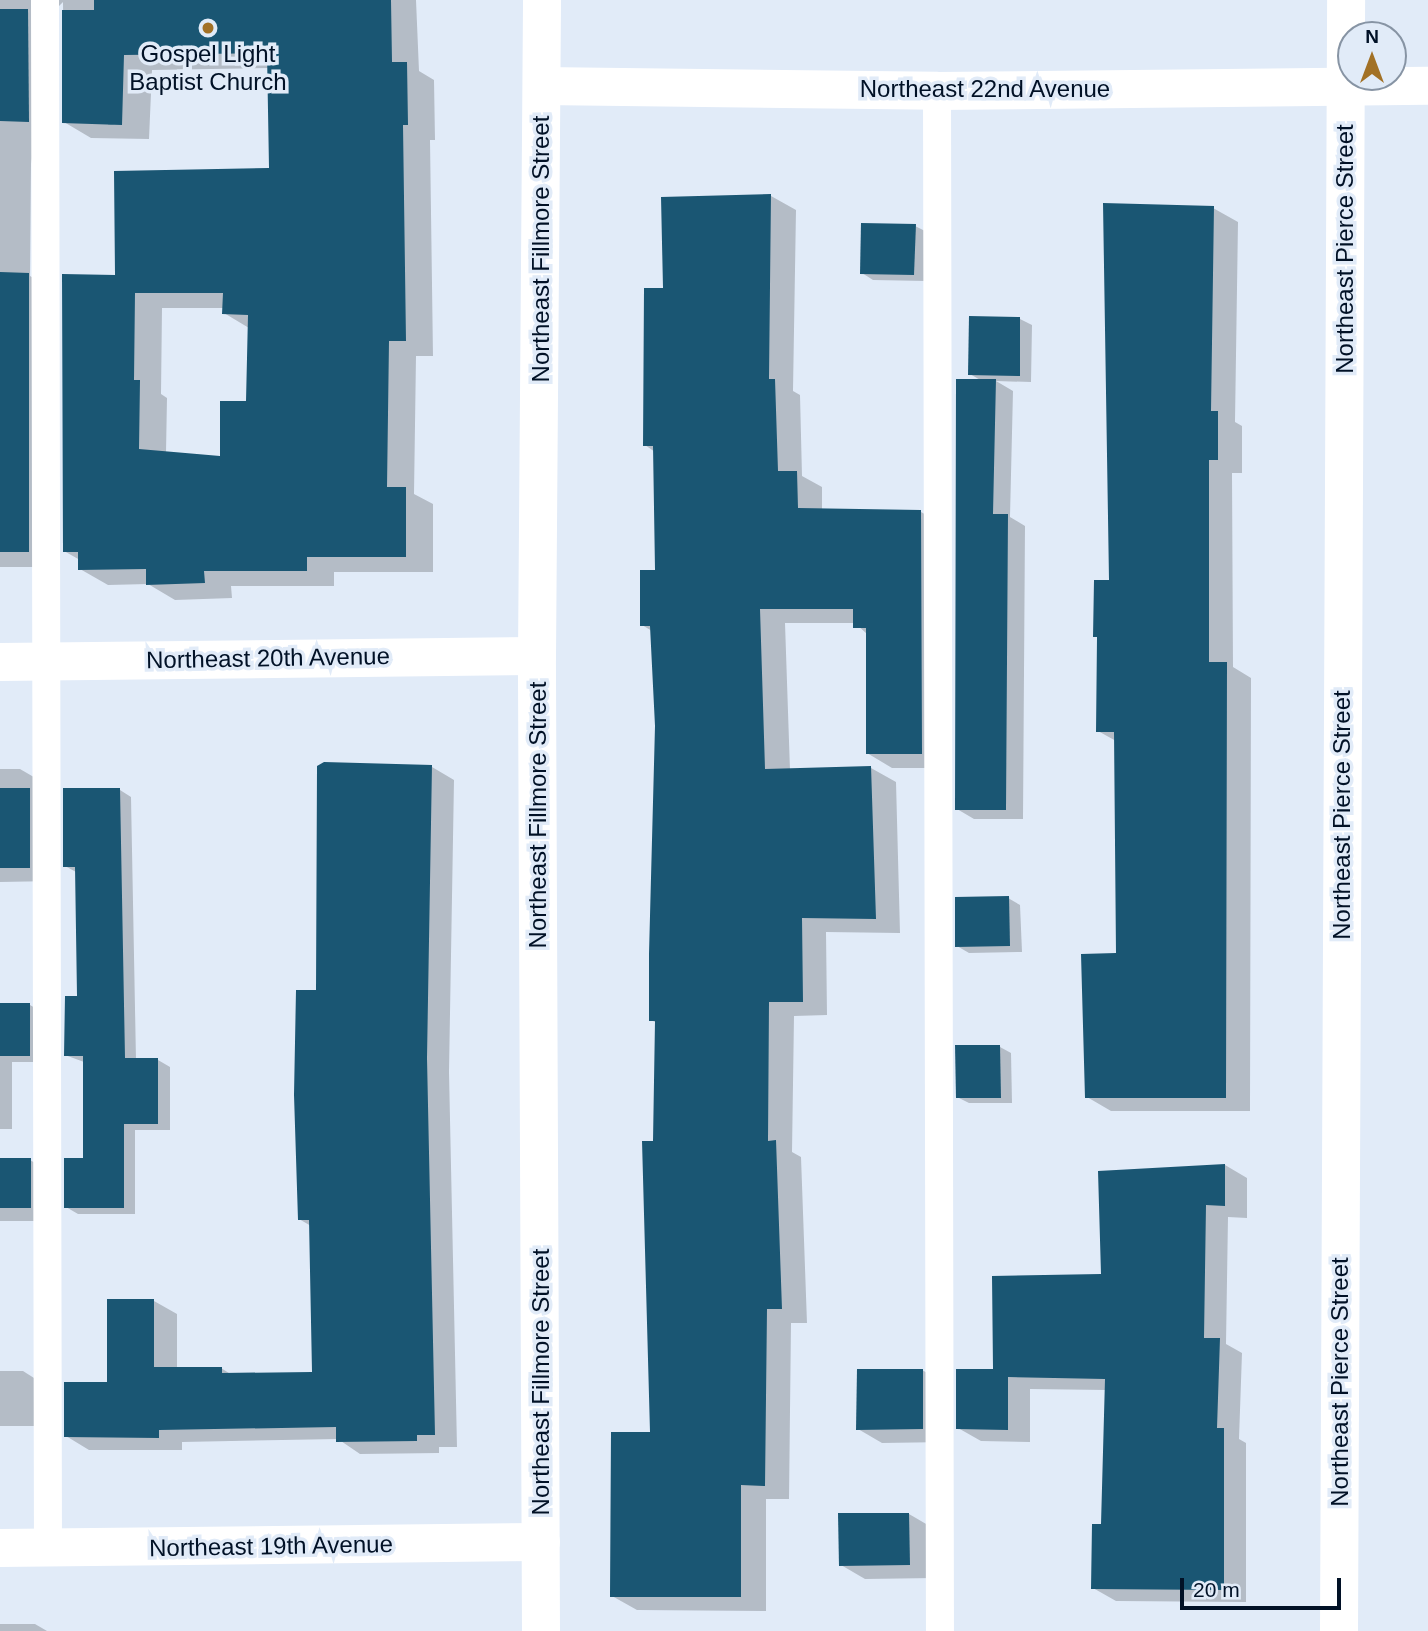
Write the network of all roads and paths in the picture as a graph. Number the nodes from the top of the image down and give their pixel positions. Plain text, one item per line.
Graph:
1 (45, 0) edge
2 (542, 0) edge
3 (1346, 0) edge
4 (1346, 21) edge
5 (542, 86) junction
6 (1407, 86) edge
7 (1428, 86) edge
8 (1337, 87) edge
9 (937, 90) junction
10 (1345, 91) edge
11 (537, 656) junction
12 (0, 662) edge
13 (43, 662) junction
14 (541, 1542) junction
15 (0, 1548) edge
16 (48, 1548) junction
17 (541, 1631) edge
18 (940, 1631) edge
19 (1339, 1631) edge

1 - 13 lane
2 - 5 street, Northeast Fillmore Street
3 - 4 street, Northeast Pierce Street
5 - 9 street, Northeast 22nd Avenue
5 - 11 street, Northeast Fillmore Street
6 - 7 street, Northeast 22nd Avenue
8 - 9 street, Northeast 22nd Avenue
9 - 18 lane
10 - 19 street, Northeast Pierce Street
11 - 13 street, Northeast 20th Avenue
11 - 14 street, Northeast Fillmore Street
12 - 13 street, Northeast 20th Avenue
13 - 16 lane
14 - 16 street, Northeast 19th Avenue
14 - 17 street, Northeast Fillmore Street
15 - 16 street, Northeast 19th Avenue

